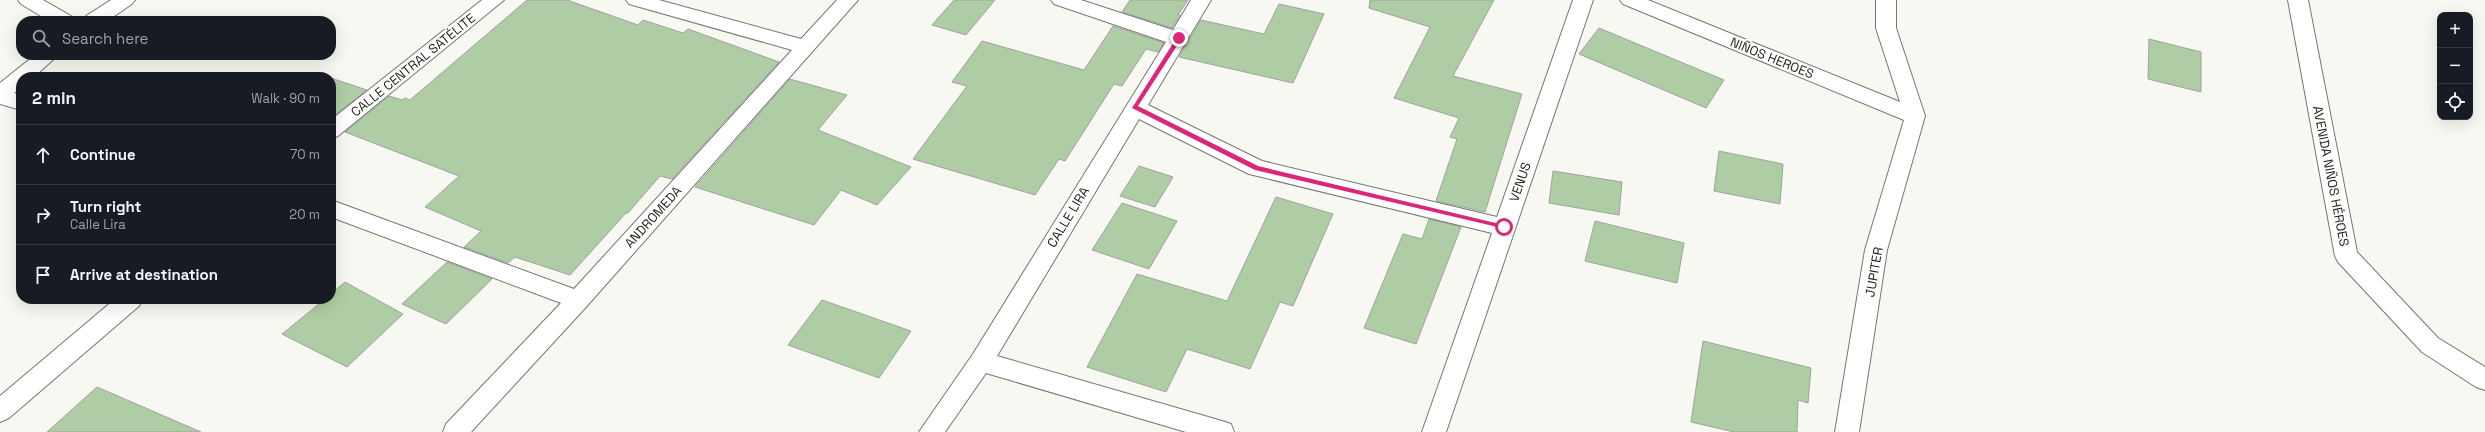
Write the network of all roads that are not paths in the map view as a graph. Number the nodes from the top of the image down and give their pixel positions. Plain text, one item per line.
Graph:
1 (28, 0) edge
2 (125, 0) edge
3 (494, 0) edge
4 (636, 0) edge
5 (848, 0) edge
6 (1061, 0) edge
7 (1201, 0) edge
8 (1583, 0) edge
9 (1630, 0) edge
10 (1886, 0) edge
11 (2298, 0) edge
12 (55, 16) edge
13 (101, 16) edge
14 (1179, 38) junction
15 (805, 48) junction
16 (42, 60) edge
17 (28, 72) edge
18 (16, 82) edge
19 (0, 95) edge
20 (16, 101) edge
21 (1134, 107) junction
22 (1915, 116) junction
23 (336, 127) edge
24 (336, 210) edge
25 (1504, 227) junction
26 (578, 300) junction
27 (125, 304) edge
28 (980, 361) junction
29 (2485, 380) edge
30 (0, 412) edge
31 (455, 432) edge
32 (931, 432) edge
33 (1222, 432) edge
34 (1434, 432) edge
35 (1847, 432) edge

1 - 12 street
2 - 13 street
3 - 23 street, CALLE CENTRAL SATÉLITE
4 - 15 street
5 - 15 street, ANDROMEDA
6 - 14 street
7 - 14 street, CALLE LIRA
8 - 25 street, VENUS
9 - 22 street, NIÑOS HEROES
10 - 22 street
11 - 29 street, AVENIDA NIÑOS HÉROES
14 - 21 street, CALLE LIRA
15 - 26 street, ANDROMEDA
16 - 17 street
18 - 19 street
19 - 20 street
21 - 25 street
21 - 28 street, CALLE LIRA
22 - 35 street, JUPITER
24 - 26 street
25 - 34 street, VENUS
26 - 31 street, ANDROMEDA
27 - 30 street
28 - 32 street, CALLE LIRA
28 - 33 street

